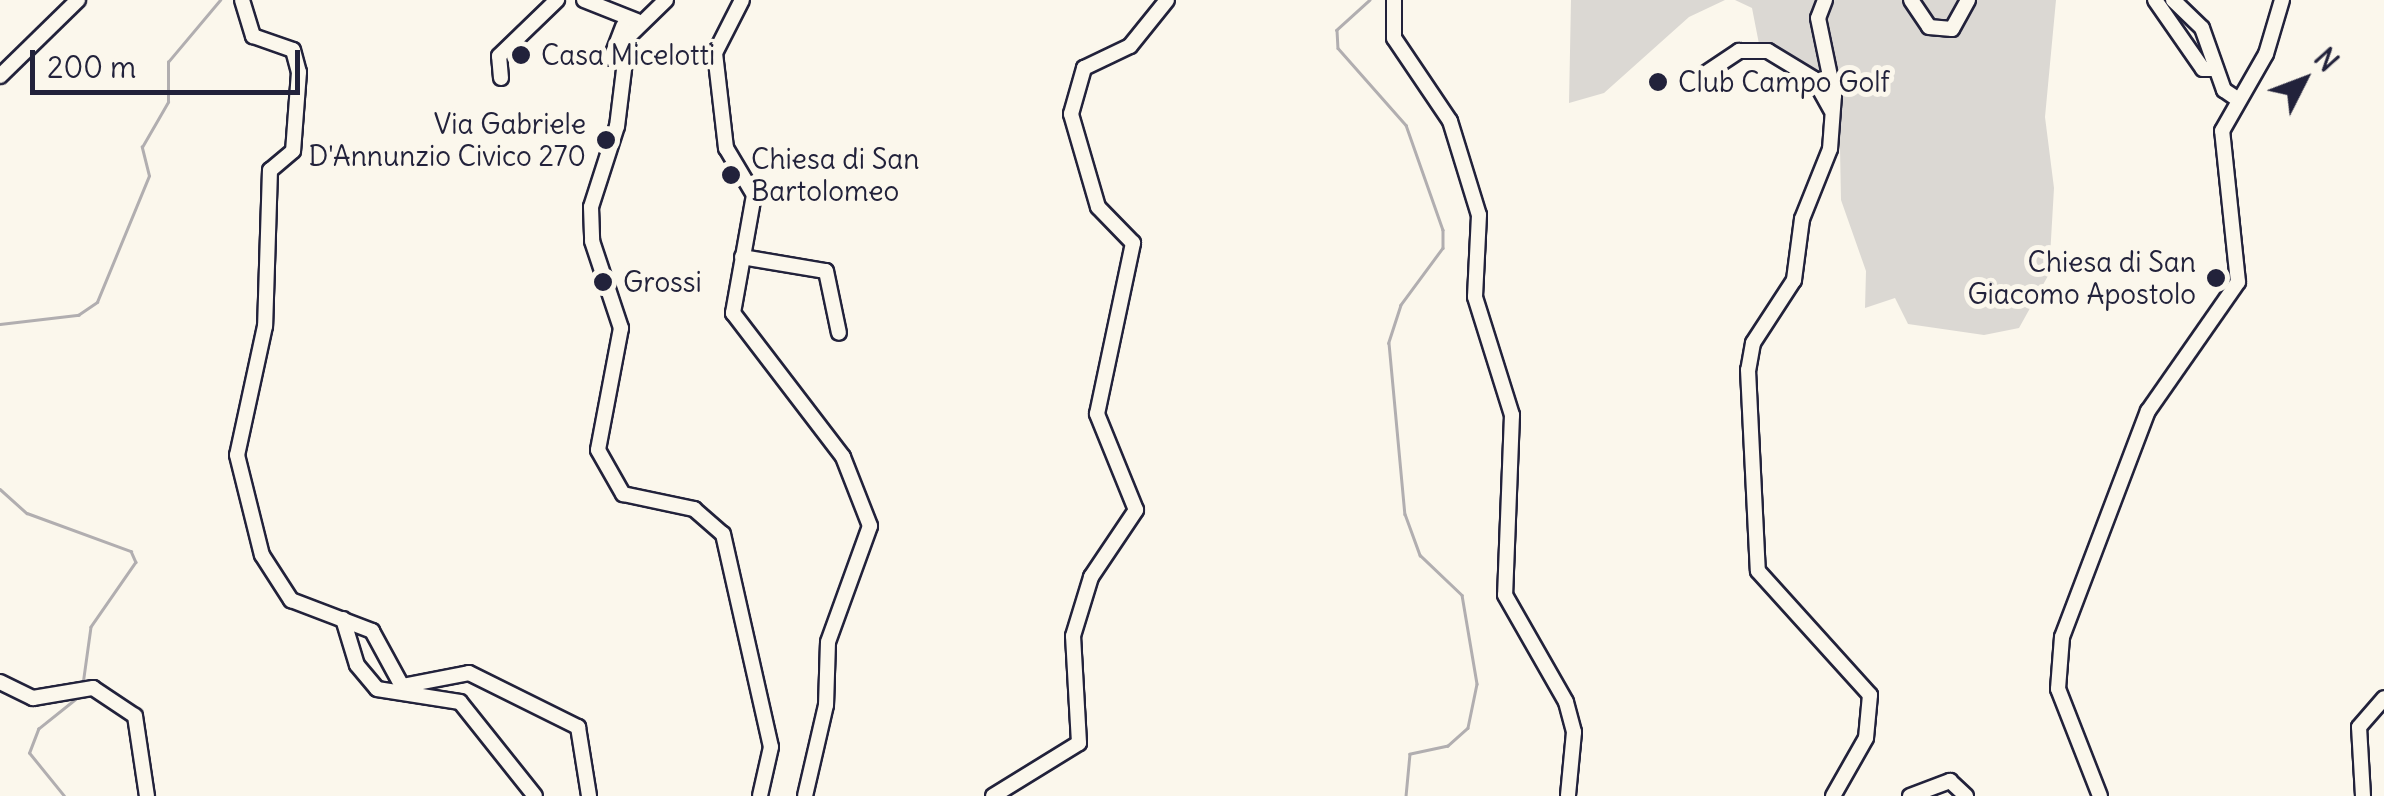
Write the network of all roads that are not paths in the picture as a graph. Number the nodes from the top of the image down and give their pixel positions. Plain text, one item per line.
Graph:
1 (78, 0) edge
2 (242, 0) edge
3 (557, 0) edge
4 (584, 0) edge
5 (666, 0) edge
6 (742, 0) edge
7 (1167, 0) edge
8 (1394, 0) edge
9 (1825, 0) edge
10 (1911, 0) edge
11 (1968, 0) edge
12 (2155, 0) edge
13 (2173, 0) edge
14 (2282, 0) edge
15 (632, 18) junction
16 (611, 58) dead end
17 (2216, 68) junction
18 (0, 76) edge
19 (501, 78) dead end
20 (1691, 83) dead end
21 (2236, 98) junction
22 (1833, 116) junction
23 (742, 257) junction
24 (838, 332) dead end
25 (343, 618) junction
26 (0, 682) edge
27 (411, 693) junction
28 (2384, 698) edge
29 (147, 796) edge
30 (535, 796) edge
31 (588, 796) edge
32 (760, 796) edge
33 (805, 796) edge
34 (992, 796) edge
35 (1568, 796) edge
36 (1833, 796) edge
37 (1910, 796) edge
38 (1966, 796) edge
39 (2100, 796) edge
40 (2363, 796) edge

1 - 18 street
2 - 25 street
3 - 19 street
4 - 15 street
5 - 15 street
6 - 23 street
7 - 34 street
8 - 35 street
9 - 22 street
10 - 11 street
12 - 17 street
13 - 17 street
14 - 21 street
15 - 16 street
15 - 32 street
17 - 21 street
20 - 22 street
21 - 39 street
22 - 36 street
23 - 24 street
23 - 33 street
25 - 27 street
25 - 27 street
26 - 29 street
27 - 30 street
27 - 31 street
28 - 40 street
37 - 38 street

